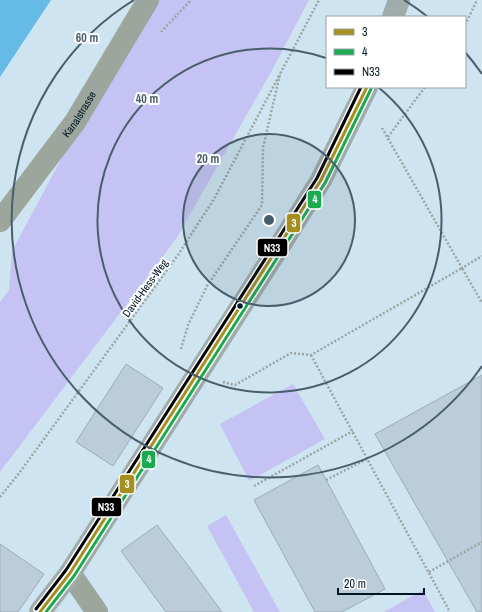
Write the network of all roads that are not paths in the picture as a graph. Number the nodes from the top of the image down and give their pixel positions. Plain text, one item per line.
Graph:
1 (148, 0) edge
2 (399, 0) edge
3 (393, 16) edge
4 (367, 88) edge
5 (0, 221) edge
6 (70, 573) junction
7 (40, 612) edge
8 (97, 612) edge

1 - 5 street, Kanalstrasse
2 - 3 main road
4 - 6 main road
6 - 7 main road
6 - 8 street

